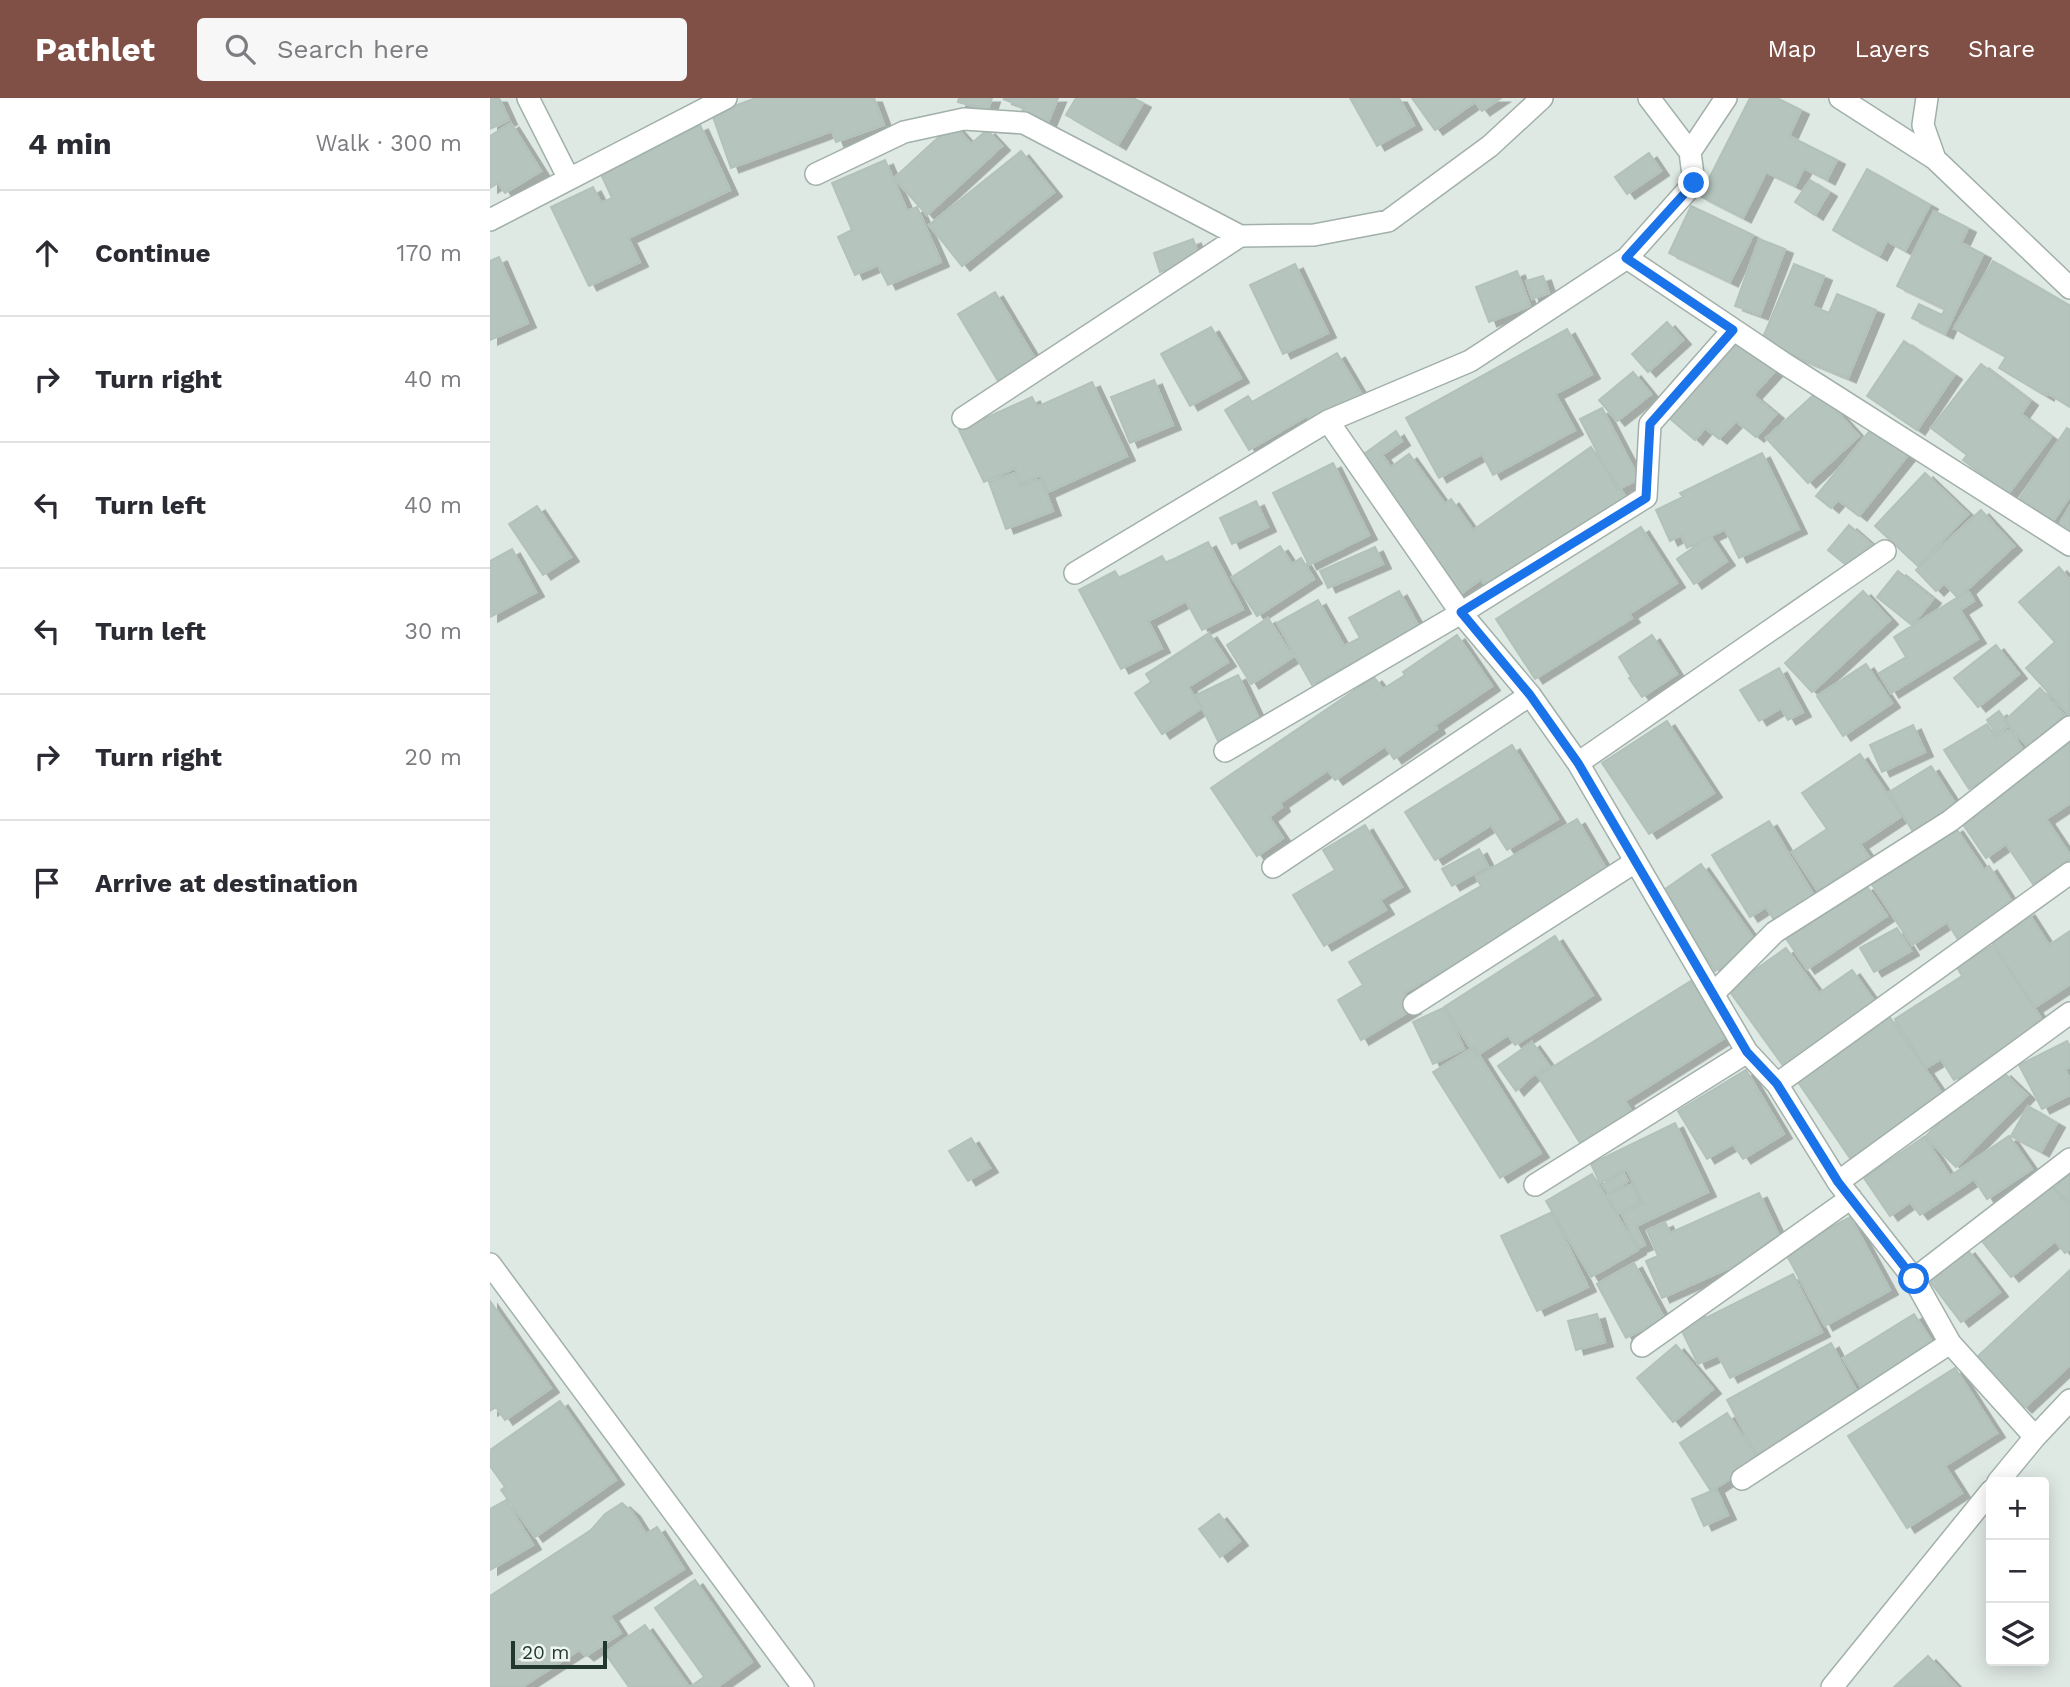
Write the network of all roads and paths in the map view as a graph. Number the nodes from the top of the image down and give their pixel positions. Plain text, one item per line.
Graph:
1 (528, 98) edge
2 (726, 98) edge
3 (1542, 98) edge
4 (1648, 98) edge
5 (1726, 98) edge
6 (1840, 98) edge
7 (1927, 98) edge
8 (1690, 152) junction
9 (1935, 159) junction
10 (816, 174) dead end
11 (569, 179) junction
12 (490, 220) edge
13 (1240, 236) junction
14 (1626, 258) junction
15 (2070, 288) edge
16 (1733, 330) junction
17 (963, 418) dead end
18 (1328, 421) junction
19 (2070, 545) edge
20 (1885, 551) dead end
21 (1075, 573) dead end
22 (1461, 612) junction
23 (1530, 695) junction
24 (2070, 727) edge
25 (1224, 751) dead end
26 (1578, 763) junction
27 (1635, 862) junction
28 (1273, 867) dead end
29 (2070, 873) edge
30 (1714, 993) junction
31 (1414, 1004) dead end
32 (2070, 1013) edge
33 (1747, 1052) junction
34 (1777, 1084) junction
35 (2070, 1160) edge
36 (1535, 1185) dead end
37 (1845, 1190) junction
38 (490, 1264) edge
39 (1914, 1279) junction
40 (1950, 1343) junction
41 (1642, 1346) dead end
42 (2070, 1400) edge
43 (2035, 1437) junction
44 (2002, 1477) edge
45 (1742, 1479) dead end
46 (1986, 1497) edge
47 (803, 1687) edge
48 (1832, 1687) edge

1 - 11 street
2 - 11 street
3 - 13 street
4 - 8 street
5 - 8 street
6 - 9 street
7 - 9 street
8 - 14 street
9 - 15 street
10 - 13 street
11 - 12 street
13 - 17 street
14 - 16 street
14 - 18 street
16 - 19 street
16 - 22 street
18 - 21 street
18 - 22 street
20 - 26 street
22 - 23 street
22 - 25 street
23 - 26 street
23 - 28 street
24 - 30 street
26 - 27 street
27 - 30 street
27 - 31 street
29 - 34 street
30 - 33 street
32 - 37 street
33 - 34 street
33 - 36 street
34 - 37 street
35 - 39 street
37 - 39 street
37 - 41 street
38 - 47 street
39 - 40 street
40 - 43 street
40 - 45 street
42 - 43 street
43 - 44 street
46 - 48 street

